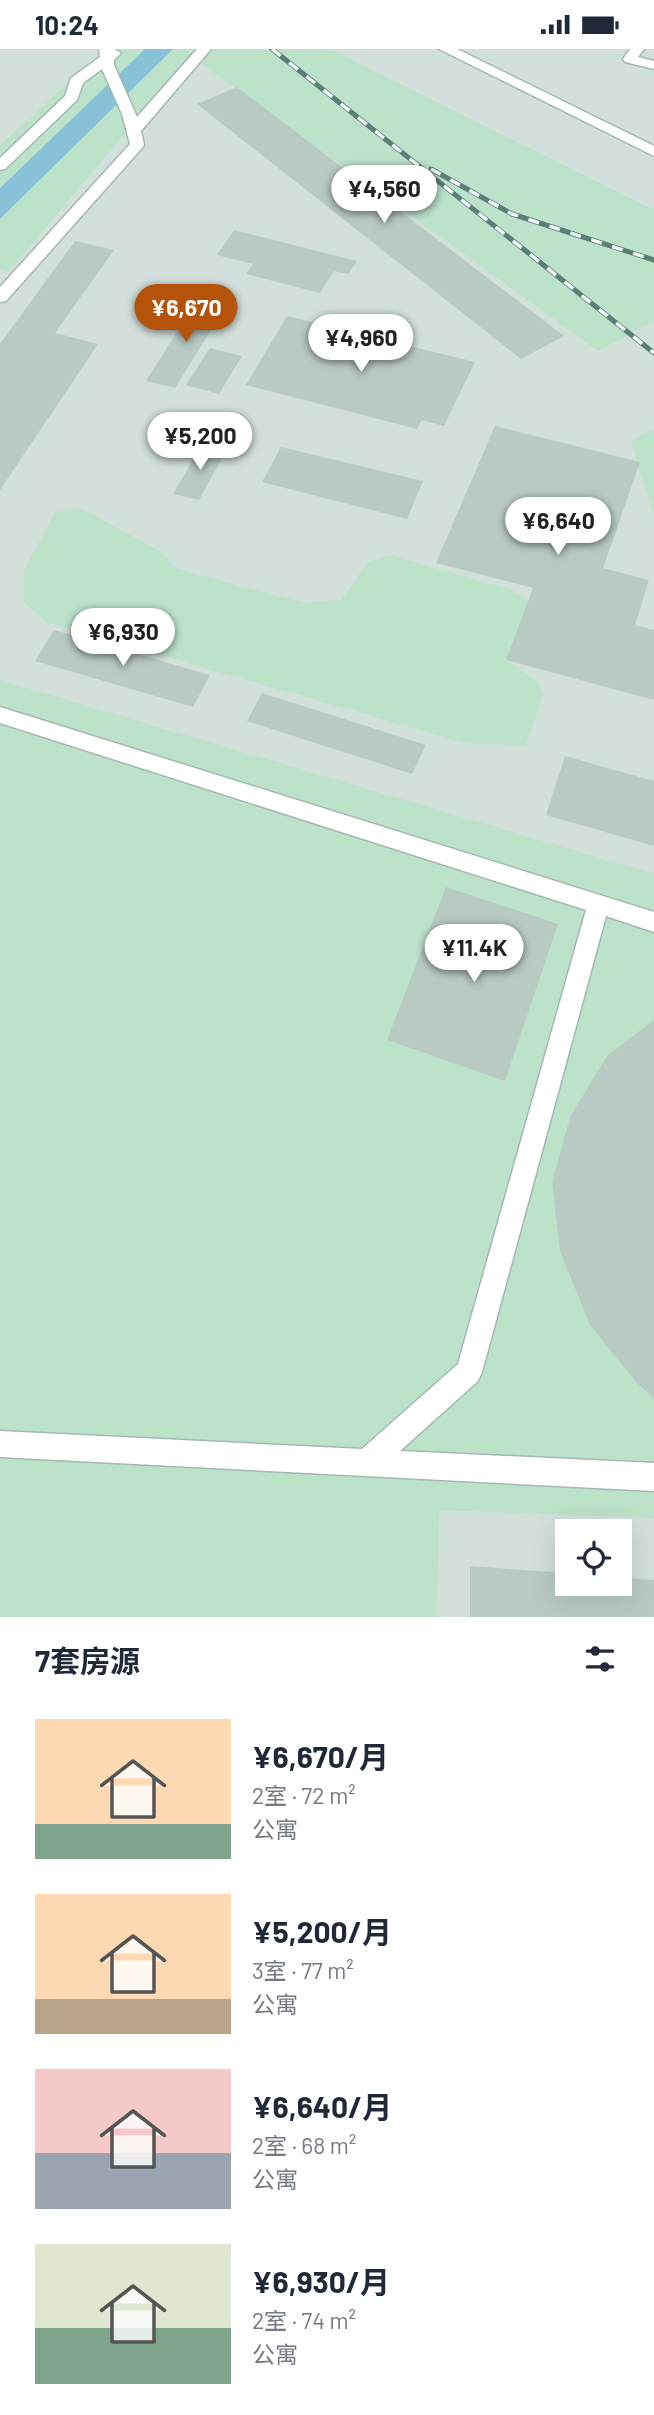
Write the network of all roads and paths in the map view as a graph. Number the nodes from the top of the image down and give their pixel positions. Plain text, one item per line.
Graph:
1 (119, 49) edge
2 (204, 49) edge
3 (446, 49) edge
4 (637, 49) edge
5 (107, 58) edge
6 (654, 65) edge
7 (133, 131) junction
8 (654, 152) edge
9 (0, 166) edge
10 (0, 297) edge
11 (0, 715) edge
12 (599, 904) junction
13 (654, 922) edge
14 (0, 1444) edge
15 (366, 1463) junction
16 (654, 1477) edge

1 - 5 street
2 - 7 street
3 - 8 street
4 - 6 street
5 - 7 street
5 - 9 street
7 - 10 street
11 - 12 street
12 - 13 street
12 - 15 street
14 - 15 street
15 - 16 street

